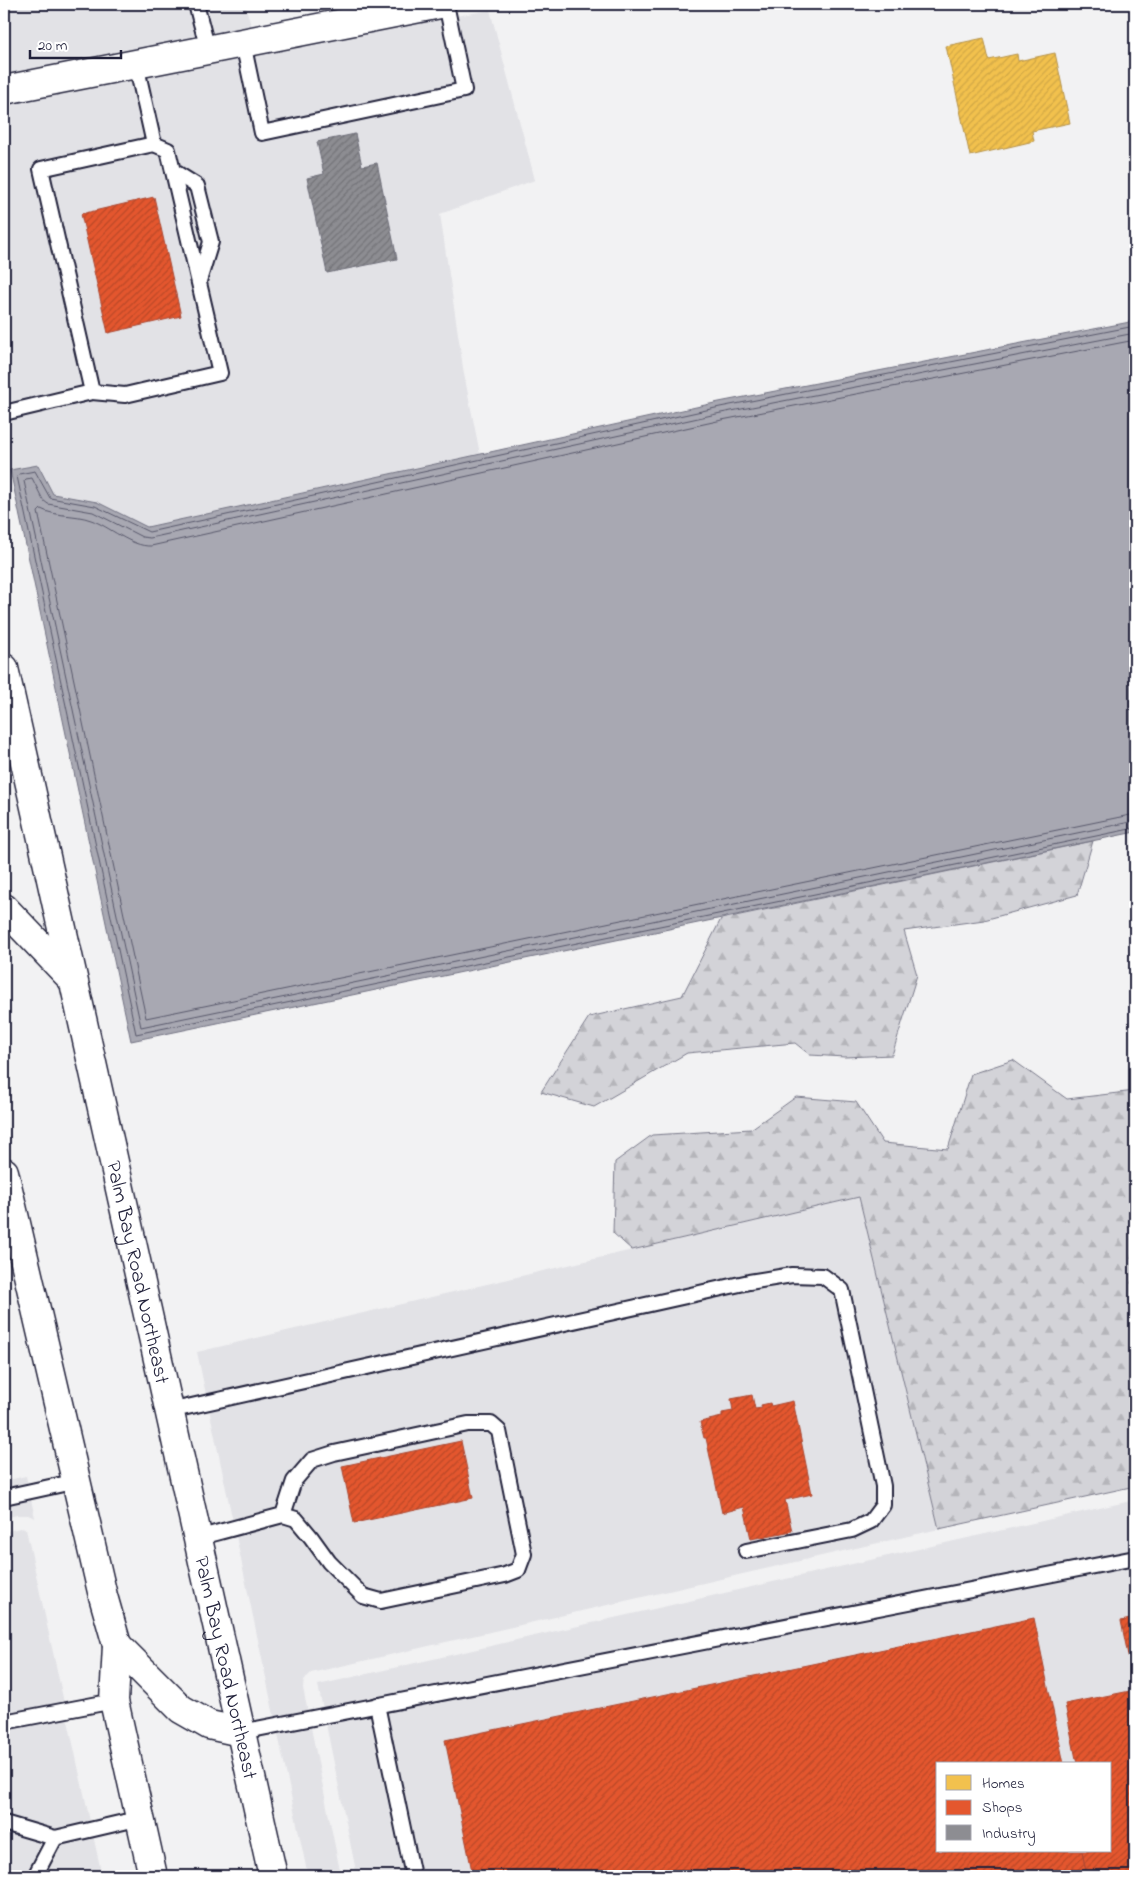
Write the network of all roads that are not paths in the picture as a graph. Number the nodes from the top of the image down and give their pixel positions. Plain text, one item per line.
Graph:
1 (196, 4) edge
2 (440, 4) edge
3 (446, 4) edge
4 (243, 43) junction
5 (208, 50) junction
6 (136, 64) junction
7 (4, 90) edge
8 (154, 144) junction
9 (173, 171) junction
10 (199, 282) junction
11 (92, 392) junction
12 (4, 413) edge
13 (4, 668) edge
14 (4, 908) edge
15 (72, 978) junction
16 (4, 1172) edge
17 (169, 1411) junction
18 (77, 1481) junction
19 (4, 1497) edge
20 (283, 1514) junction
21 (197, 1538) junction
22 (746, 1551) dead end
23 (1135, 1558) edge
24 (117, 1645) junction
25 (114, 1701) junction
26 (378, 1705) junction
27 (4, 1722) edge
28 (240, 1732) junction
29 (141, 1818) junction
30 (4, 1823) edge
31 (55, 1838) junction
32 (35, 1876) edge
33 (153, 1876) edge
34 (273, 1876) edge
35 (413, 1876) edge

1 - 5 lane
2 - 4 main road
3 - 4 lane
4 - 5 main road
5 - 6 main road
6 - 7 main road
6 - 8 lane
8 - 9 lane
8 - 11 lane
9 - 10 lane
9 - 10 lane
10 - 11 lane
11 - 12 lane
13 - 15 main road, Palm Bay Road Northeast
14 - 15 main road
15 - 17 main road, Palm Bay Road Northeast
16 - 18 main road
17 - 21 main road, Palm Bay Road Northeast
17 - 22 lane
18 - 19 lane
18 - 24 main road
20 - 20 lane
20 - 21 lane
21 - 28 main road, Palm Bay Road Northeast
23 - 26 lane
24 - 25 main road
24 - 28 main road
25 - 27 lane
25 - 29 main road
26 - 28 lane
26 - 35 lane
28 - 34 main road, Palm Bay Road Northeast
29 - 31 lane
29 - 33 main road
30 - 31 lane
31 - 32 lane

